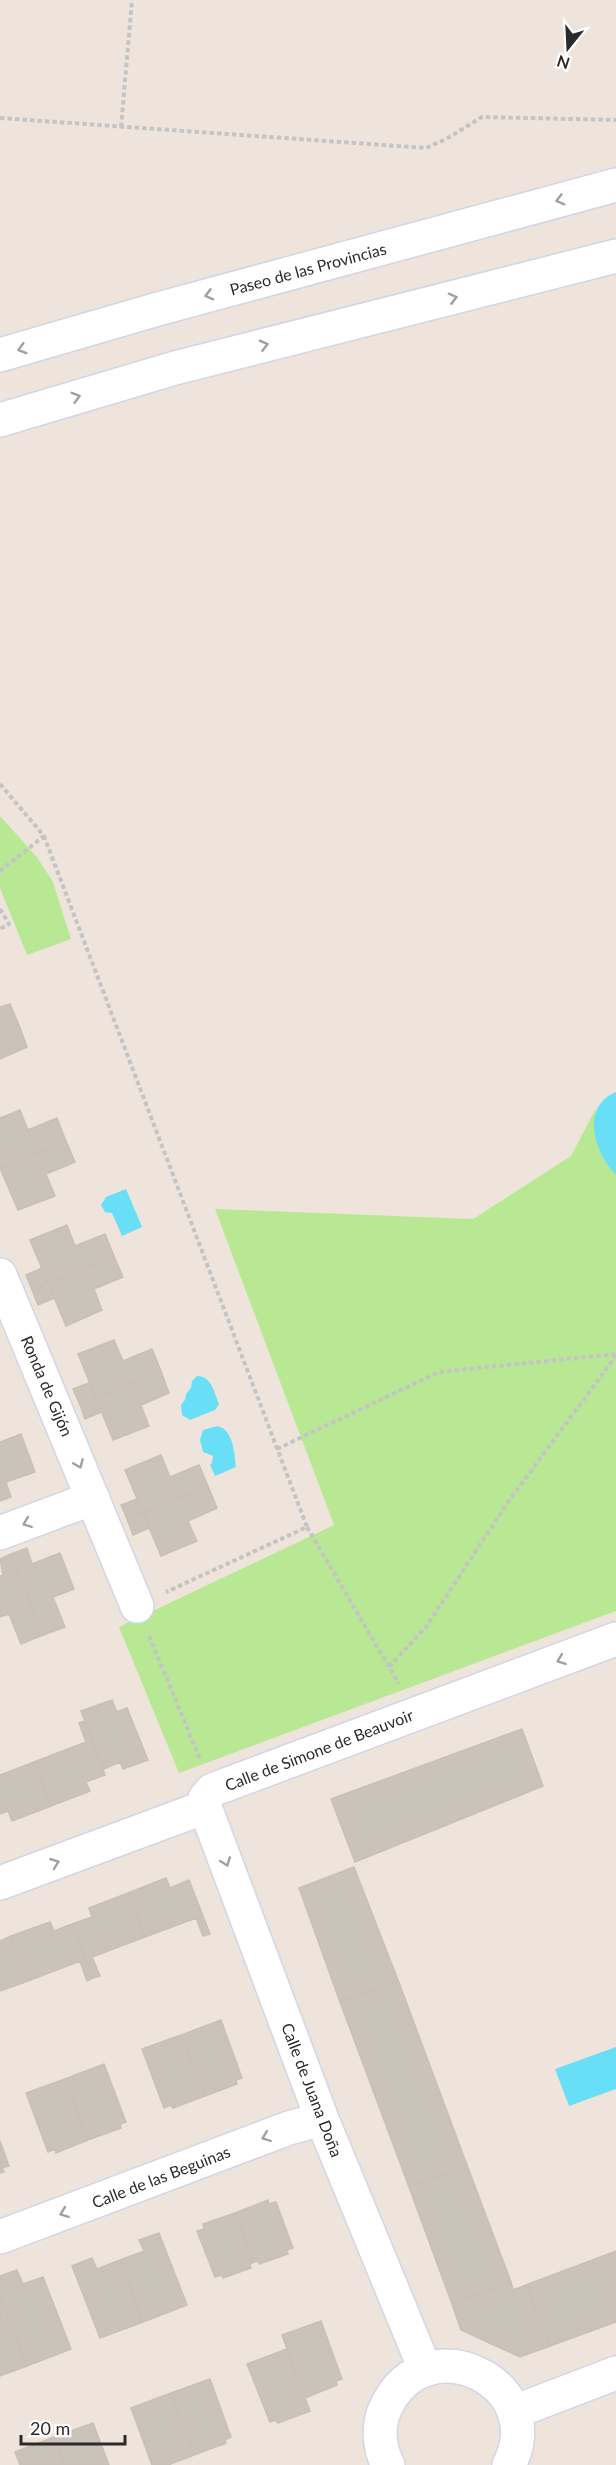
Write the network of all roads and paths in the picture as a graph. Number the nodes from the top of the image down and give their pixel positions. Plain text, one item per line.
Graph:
1 (132, 0) edge
2 (0, 118) edge
3 (616, 120) edge
4 (121, 127) junction
5 (616, 185) edge
6 (616, 256) edge
7 (0, 355) edge
8 (0, 420) edge
9 (0, 784) edge
10 (44, 836) junction
11 (0, 871) edge
12 (0, 909) edge
13 (0, 929) edge
14 (0, 1275) edge
15 (616, 1355) edge
16 (277, 1449) junction
17 (93, 1498) junction
18 (307, 1527) junction
19 (0, 1533) edge
20 (137, 1606) junction
21 (616, 1639) edge
22 (389, 1667) junction
23 (401, 1688) dead end
24 (208, 1799) junction
25 (0, 1883) edge
26 (322, 2119) junction
27 (0, 2237) edge
28 (425, 2369) junction
29 (616, 2373) edge
30 (514, 2412) junction
31 (377, 2462) edge
32 (509, 2465) edge

1 - 4 path
2 - 4 path
3 - 4 path
5 -> 7 street, Paseo de las Provincias
8 -> 6 street
9 - 10 path
10 - 11 path
10 - 16 path
12 - 13 path
14 -> 17 street, Ronda de Gijón
15 - 16 path
15 - 22 path
16 - 18 path
17 -> 19 street
17 - 20 street, Ronda de Gijón
18 - 20 path
18 - 22 path
20 - 24 path
21 -> 24 street, Calle de Simone de Beauvoir
22 - 23 path
25 -> 24 street, Calle de Simone de Beauvoir
24 -> 26 street, Calle de Juana Doña
26 -> 27 street, Calle de las Beguinas
26 - 28 street, Calle de Juana Doña
28 - 30 street
28 - 31 street
29 - 30 street
30 - 32 street

